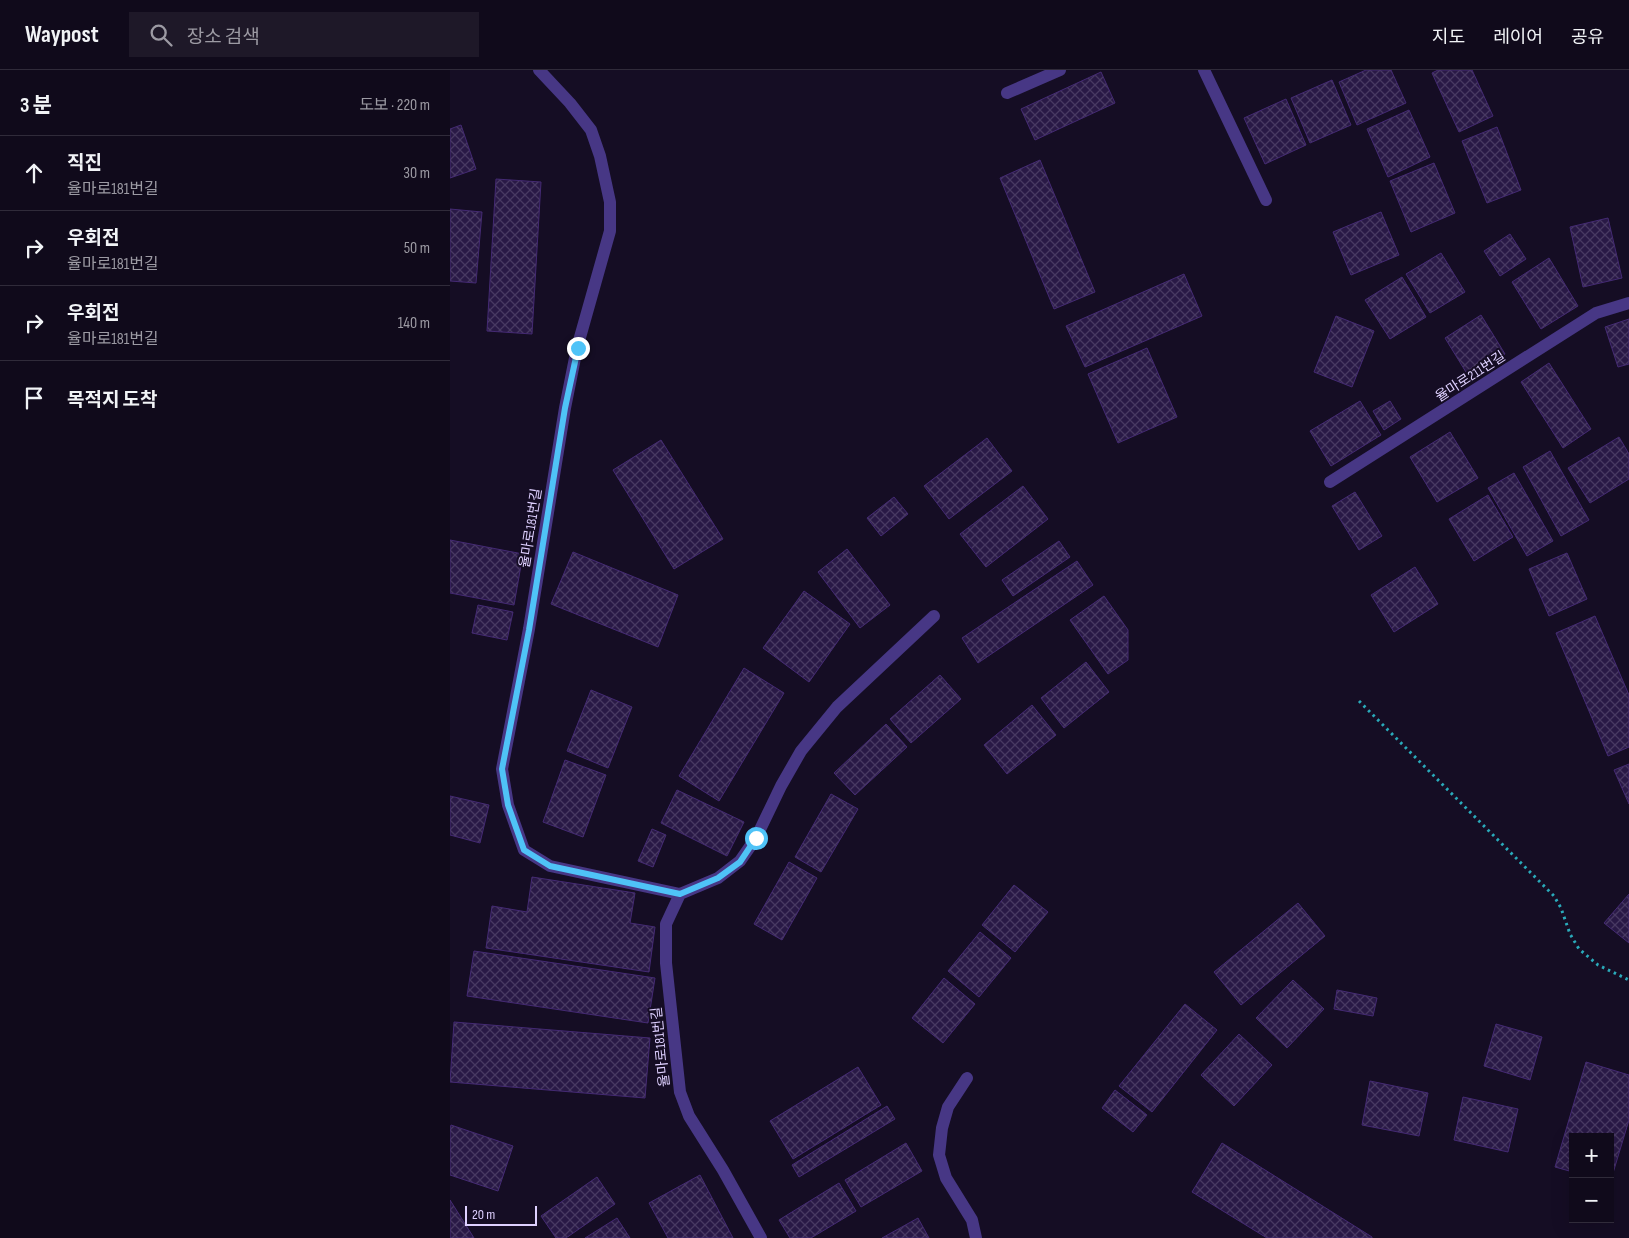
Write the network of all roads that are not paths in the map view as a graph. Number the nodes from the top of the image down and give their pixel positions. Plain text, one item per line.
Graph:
1 (539, 70) edge
2 (1060, 70) edge
3 (1204, 70) edge
4 (1007, 93) dead end
5 (1266, 200) dead end
6 (1629, 303) edge
7 (1330, 482) dead end
8 (934, 616) dead end
9 (680, 894) junction
10 (966, 1078) dead end
11 (761, 1238) edge
12 (976, 1238) edge

1 - 9 lane, 율마로181번길
2 - 4 lane
3 - 5 lane
6 - 7 lane, 율마로211번길
8 - 9 lane
9 - 11 lane, 율마로181번길
10 - 12 lane

